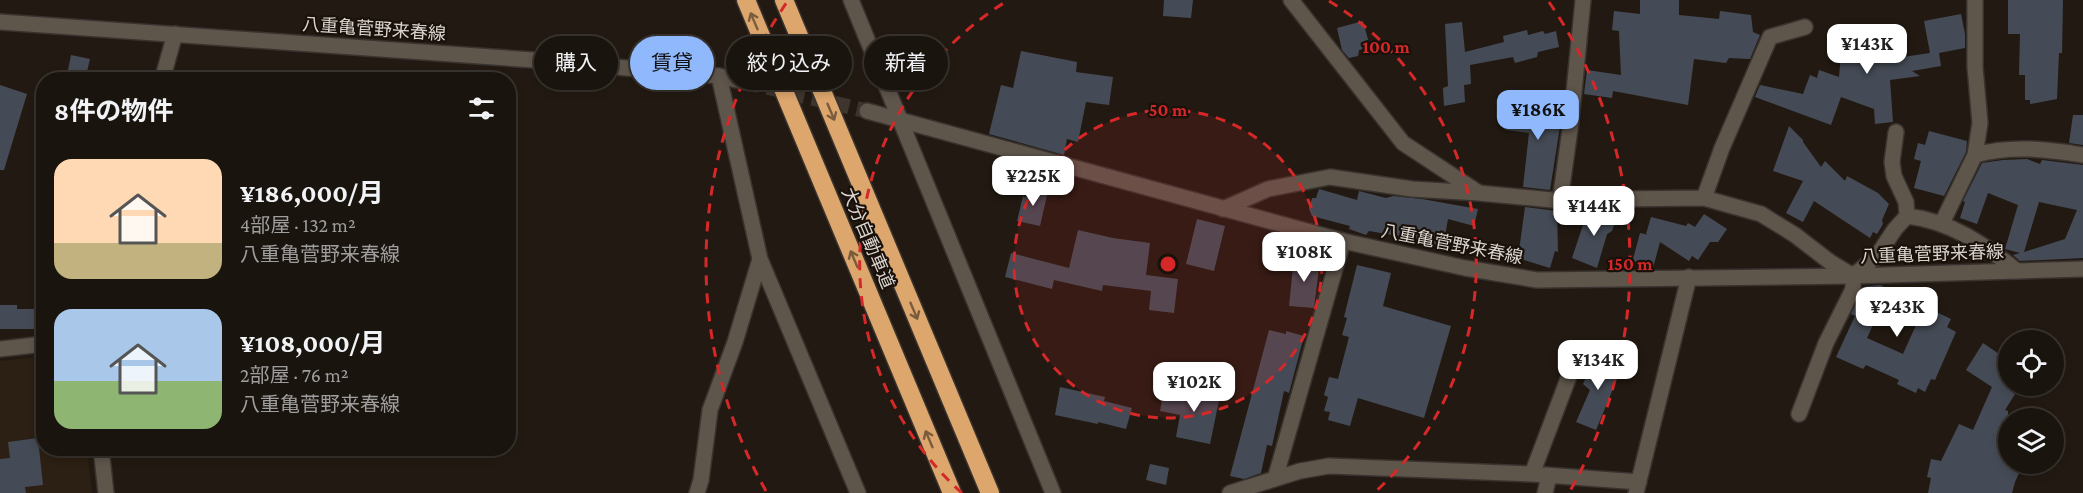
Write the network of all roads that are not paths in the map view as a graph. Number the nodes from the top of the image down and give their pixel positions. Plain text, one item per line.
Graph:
1 (746, 0) edge
2 (784, 0) edge
3 (851, 0) edge
4 (1291, 0) edge
5 (1582, 0) edge
6 (1975, 0) edge
7 (0, 22) edge
8 (1805, 27) dead end
9 (175, 34) junction
10 (164, 72) edge
11 (719, 76) junction
12 (726, 78) tunnel mouth
13 (867, 111) tunnel mouth
14 (901, 120) junction
15 (1896, 132) dead end
16 (1975, 155) junction
17 (2083, 155) edge
18 (1479, 193) junction
19 (1704, 198) junction
20 (1560, 201) junction
21 (1223, 209) junction
22 (1907, 216) junction
23 (1942, 223) junction
24 (1342, 242) junction
25 (760, 259) junction
26 (2083, 268) edge
27 (2018, 271) junction
28 (1853, 276) junction
29 (1689, 277) junction
30 (36, 345) edge
31 (0, 349) edge
32 (1579, 350) dead end
33 (1799, 414) dead end
34 (102, 456) edge
35 (1532, 474) junction
36 (1550, 476) junction
37 (1275, 479) junction
38 (1637, 488) edge
39 (106, 493) edge
40 (697, 493) edge
41 (858, 493) edge
42 (952, 493) edge
43 (990, 493) edge
44 (1053, 493) edge
45 (1230, 493) edge
46 (1545, 493) edge

42 -> 1 highway, 大分自動車道
2 -> 43 highway, 大分自動車道
3 - 14 street
4 - 18 street
5 - 20 street
6 - 16 street
7 - 9 street, 八重亀菅野来春線
8 - 19 street
9 - 10 street
9 - 11 street, 八重亀菅野来春線
11 - 12 street, 八重亀菅野来春線
11 - 25 street
13 - 14 street, 八重亀菅野来春線
14 - 21 street, 八重亀菅野来春線
14 - 44 street
15 - 22 street
16 - 17 street
16 - 23 street
18 - 20 street
18 - 21 street
19 - 20 street
19 - 28 street
21 - 24 street, 八重亀菅野来春線
22 - 23 street
22 - 28 street
23 - 27 street
24 - 29 street, 八重亀菅野来春線
24 - 37 street
25 - 40 street
25 - 41 street
26 - 27 street, 八重亀菅野来春線
27 - 28 street, 八重亀菅野来春線
28 - 29 street, 八重亀菅野来春線
28 - 33 street
29 - 38 street
30 - 31 street
32 - 35 street
34 - 39 street
35 - 36 street
35 - 37 street
36 - 38 street
36 - 46 street
37 - 45 street

